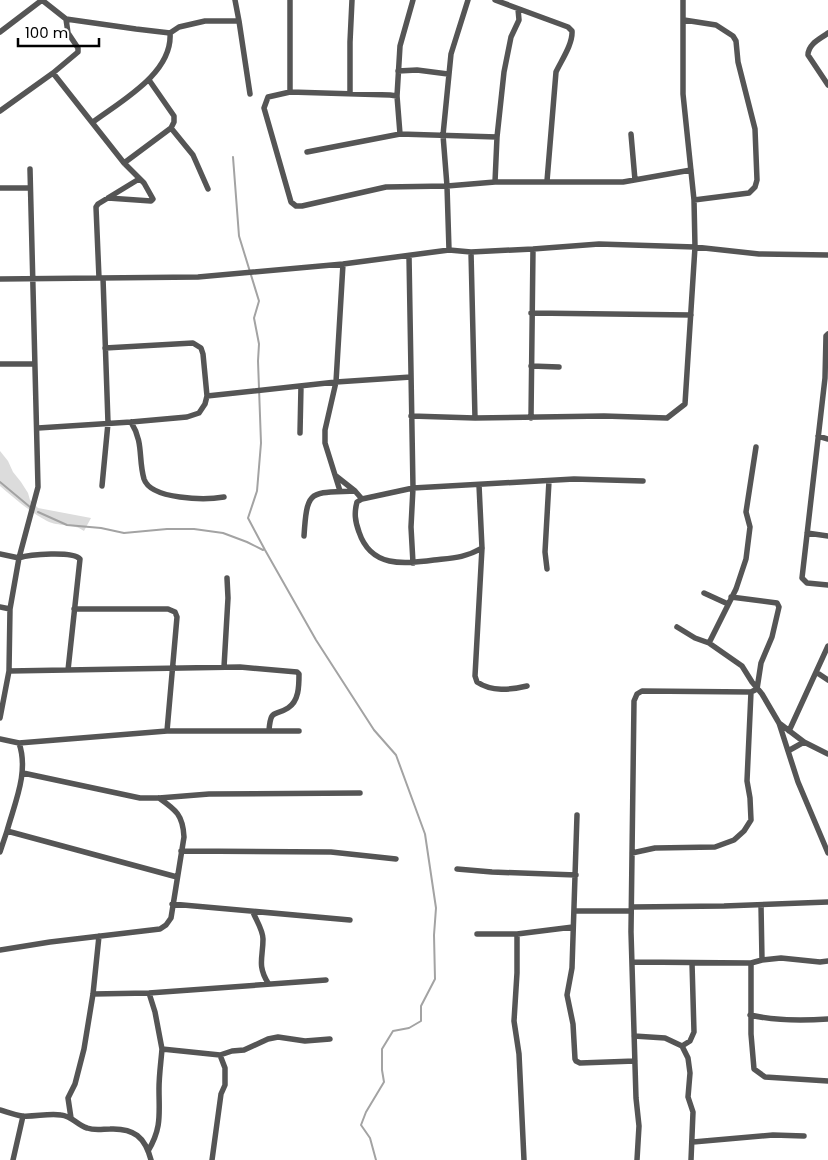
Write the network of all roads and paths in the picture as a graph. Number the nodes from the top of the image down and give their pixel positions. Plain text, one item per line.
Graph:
1 (42, 0) edge
2 (236, 0) edge
3 (290, 0) edge
4 (352, 0) edge
5 (413, 0) edge
6 (468, 0) edge
7 (495, 0) edge
8 (683, 0) edge
9 (518, 9) junction
10 (66, 19) junction
11 (684, 20) junction
12 (239, 21) junction
13 (0, 32) edge
14 (170, 32) junction
15 (828, 33) edge
16 (398, 71) junction
17 (53, 74) junction
18 (448, 74) junction
19 (149, 80) junction
20 (828, 85) edge
21 (290, 92) junction
22 (350, 93) junction
23 (250, 94) dead end
24 (397, 96) junction
25 (0, 111) edge
26 (93, 122) junction
27 (171, 128) junction
28 (400, 134) junction
29 (631, 134) dead end
30 (443, 135) junction
31 (497, 137) junction
32 (307, 152) dead end
33 (124, 163) junction
34 (30, 169) dead end
35 (691, 170) junction
36 (139, 178) junction
37 (635, 180) junction
38 (547, 181) junction
39 (495, 182) junction
40 (448, 186) junction
41 (0, 188) edge
42 (30, 188) junction
43 (208, 189) dead end
44 (108, 198) junction
45 (694, 200) junction
46 (695, 247) junction
47 (532, 249) junction
48 (449, 250) junction
49 (471, 252) junction
50 (828, 255) edge
51 (409, 256) junction
52 (343, 264) junction
53 (101, 278) junction
54 (0, 279) edge
55 (32, 280) junction
56 (531, 313) junction
57 (691, 314) junction
58 (828, 334) edge
59 (105, 348) junction
60 (0, 364) edge
61 (35, 364) junction
62 (531, 366) junction
63 (559, 367) dead end
64 (411, 377) junction
65 (336, 382) junction
66 (301, 386) junction
67 (207, 396) junction
68 (411, 416) junction
69 (475, 418) junction
70 (532, 418) junction
71 (131, 422) junction
72 (108, 423) junction
73 (38, 428) junction
74 (300, 433) dead end
75 (818, 436) junction
76 (828, 438) edge
77 (756, 447) dead end
78 (336, 476) junction
79 (549, 481) junction
80 (643, 481) dead end
81 (479, 485) junction
82 (102, 486) dead end
83 (413, 488) junction
84 (355, 491) junction
85 (340, 492) junction
86 (224, 497) dead end
87 (362, 499) junction
88 (807, 533) junction
89 (304, 536) dead end
90 (828, 536) edge
91 (482, 548) junction
92 (0, 554) edge
93 (19, 558) junction
94 (414, 563) junction
95 (547, 568) dead end
96 (227, 578) dead end
97 (828, 585) edge
98 (704, 593) dead end
99 (731, 597) junction
100 (728, 604) junction
101 (0, 607) edge
102 (10, 609) junction
103 (74, 609) junction
104 (678, 627) dead end
105 (708, 643) junction
106 (828, 646) edge
107 (224, 667) junction
108 (174, 668) junction
109 (68, 670) junction
110 (9, 671) junction
111 (816, 672) junction
112 (828, 680) edge
113 (527, 686) dead end
114 (754, 690) junction
115 (0, 718) edge
116 (779, 724) junction
117 (269, 730) junction
118 (168, 731) junction
119 (298, 731) dead end
120 (789, 731) junction
121 (0, 739) edge
122 (804, 742) junction
123 (19, 744) junction
124 (788, 751) junction
125 (828, 754) edge
126 (23, 773) junction
127 (360, 793) dead end
128 (159, 798) junction
129 (578, 815) dead end
130 (7, 831) junction
131 (181, 851) junction
132 (0, 852) edge
133 (632, 853) junction
134 (828, 853) edge
135 (396, 859) dead end
136 (457, 869) dead end
137 (576, 875) junction
138 (177, 877) junction
139 (828, 902) edge
140 (172, 904) junction
141 (761, 905) junction
142 (632, 909) junction
143 (575, 911) junction
144 (253, 912) junction
145 (350, 920) dead end
146 (573, 927) junction
147 (477, 934) dead end
148 (517, 934) junction
149 (99, 936) junction
150 (0, 950) edge
151 (762, 960) junction
152 (828, 961) edge
153 (632, 962) junction
154 (692, 963) junction
155 (751, 963) junction
156 (326, 980) dead end
157 (268, 983) junction
158 (149, 993) junction
159 (93, 994) junction
160 (750, 1015) junction
161 (828, 1020) edge
162 (634, 1036) junction
163 (330, 1039) dead end
164 (682, 1046) junction
165 (162, 1049) junction
166 (220, 1055) junction
167 (635, 1060) junction
168 (828, 1081) edge
169 (68, 1098) junction
170 (0, 1110) edge
171 (62, 1115) junction
172 (23, 1116) junction
173 (71, 1118) junction
174 (804, 1136) dead end
175 (693, 1142) junction
176 (148, 1150) junction
177 (13, 1160) edge
178 (151, 1160) edge
179 (212, 1160) edge
180 (524, 1160) edge
181 (637, 1160) edge
182 (692, 1160) edge

1 - 10 street
1 - 13 street
2 - 12 street
3 - 21 street
4 - 22 street
5 - 16 street
6 - 18 street
7 - 9 street
8 - 11 street
9 - 31 street
9 - 38 street
10 - 14 street
10 - 17 street
11 - 35 street
11 - 45 street
12 - 14 street
12 - 23 street
14 - 19 street
15 - 20 street
16 - 18 street
16 - 24 street
17 - 25 street
17 - 26 street
18 - 30 street
19 - 26 street
19 - 27 street
21 - 22 street
21 - 40 street
22 - 24 street
24 - 28 street
26 - 33 street
27 - 33 street
27 - 43 street
28 - 30 street
28 - 32 street
29 - 37 street
30 - 31 street
30 - 40 street
31 - 39 street
33 - 36 street
34 - 42 street
35 - 37 street
35 - 45 street
36 - 44 street
36 - 44 street
37 - 38 street
38 - 39 street
39 - 40 street
40 - 48 street
41 - 42 street
42 - 55 street
44 - 53 street
45 - 46 street
46 - 47 street
46 - 50 street
46 - 57 street
47 - 49 street
47 - 56 street
48 - 49 street
48 - 51 street
49 - 69 street
51 - 52 street
51 - 64 street
52 - 53 street
52 - 65 street
53 - 55 street
53 - 59 street
54 - 55 street
55 - 61 street
56 - 57 street
56 - 62 street
57 - 70 street
58 - 75 street
59 - 67 street
59 - 72 street
60 - 61 street
61 - 73 street
62 - 63 street
62 - 70 street
64 - 65 street
64 - 68 street
65 - 66 street
65 - 78 street
66 - 67 street
66 - 74 street
67 - 71 street
68 - 69 street
68 - 83 street
69 - 70 street
71 - 72 street
71 - 86 street
72 - 73 street
72 - 82 street
73 - 93 street
75 - 76 street
75 - 88 street
77 - 99 street
78 - 84 street
78 - 85 street
79 - 80 street
79 - 81 street
79 - 95 street
81 - 83 street
81 - 91 street
83 - 87 street
83 - 94 street
84 - 85 street
84 - 87 street
85 - 89 street
87 - 94 street
88 - 90 street
88 - 97 street
91 - 94 street
91 - 113 street
92 - 93 street
93 - 102 street
93 - 103 street
96 - 107 street
98 - 100 street
99 - 100 street
99 - 114 street
100 - 105 street
101 - 102 street
102 - 110 street
103 - 108 street
103 - 109 street
104 - 105 street
105 - 114 street
106 - 111 street
107 - 108 street
107 - 117 street
108 - 109 street
108 - 118 street
109 - 110 street
110 - 115 street
111 - 112 street
111 - 120 street
114 - 116 street
114 - 133 street
114 - 133 street
116 - 120 street
116 - 124 street
117 - 118 street
117 - 119 street
118 - 123 street
120 - 122 street
121 - 123 street
122 - 124 street
122 - 125 street
123 - 126 street
124 - 134 street
126 - 128 street
126 - 130 street
127 - 128 street
128 - 131 street
129 - 137 street
130 - 132 street
130 - 138 street
131 - 135 street
131 - 138 street
133 - 142 street
136 - 137 street
137 - 143 street
138 - 140 street
139 - 141 street
140 - 144 street
140 - 149 street
141 - 142 street
141 - 151 street
142 - 143 street
142 - 153 street
143 - 146 street
144 - 145 street
144 - 157 street
146 - 148 street
146 - 167 street
147 - 148 street
148 - 180 street
149 - 150 street
149 - 159 street
151 - 152 street
151 - 155 street
153 - 154 street
153 - 162 street
154 - 155 street
154 - 164 street
155 - 160 street
156 - 157 street
157 - 158 street
158 - 159 street
158 - 165 street
159 - 169 street
160 - 161 street
160 - 168 street
162 - 164 street
162 - 167 street
163 - 166 street
164 - 175 street
165 - 166 street
165 - 176 street
166 - 179 street
167 - 181 street
169 - 171 street
169 - 173 street
170 - 172 street
171 - 172 street
171 - 173 street
172 - 177 street
173 - 176 street
174 - 175 street
175 - 182 street
176 - 178 street

